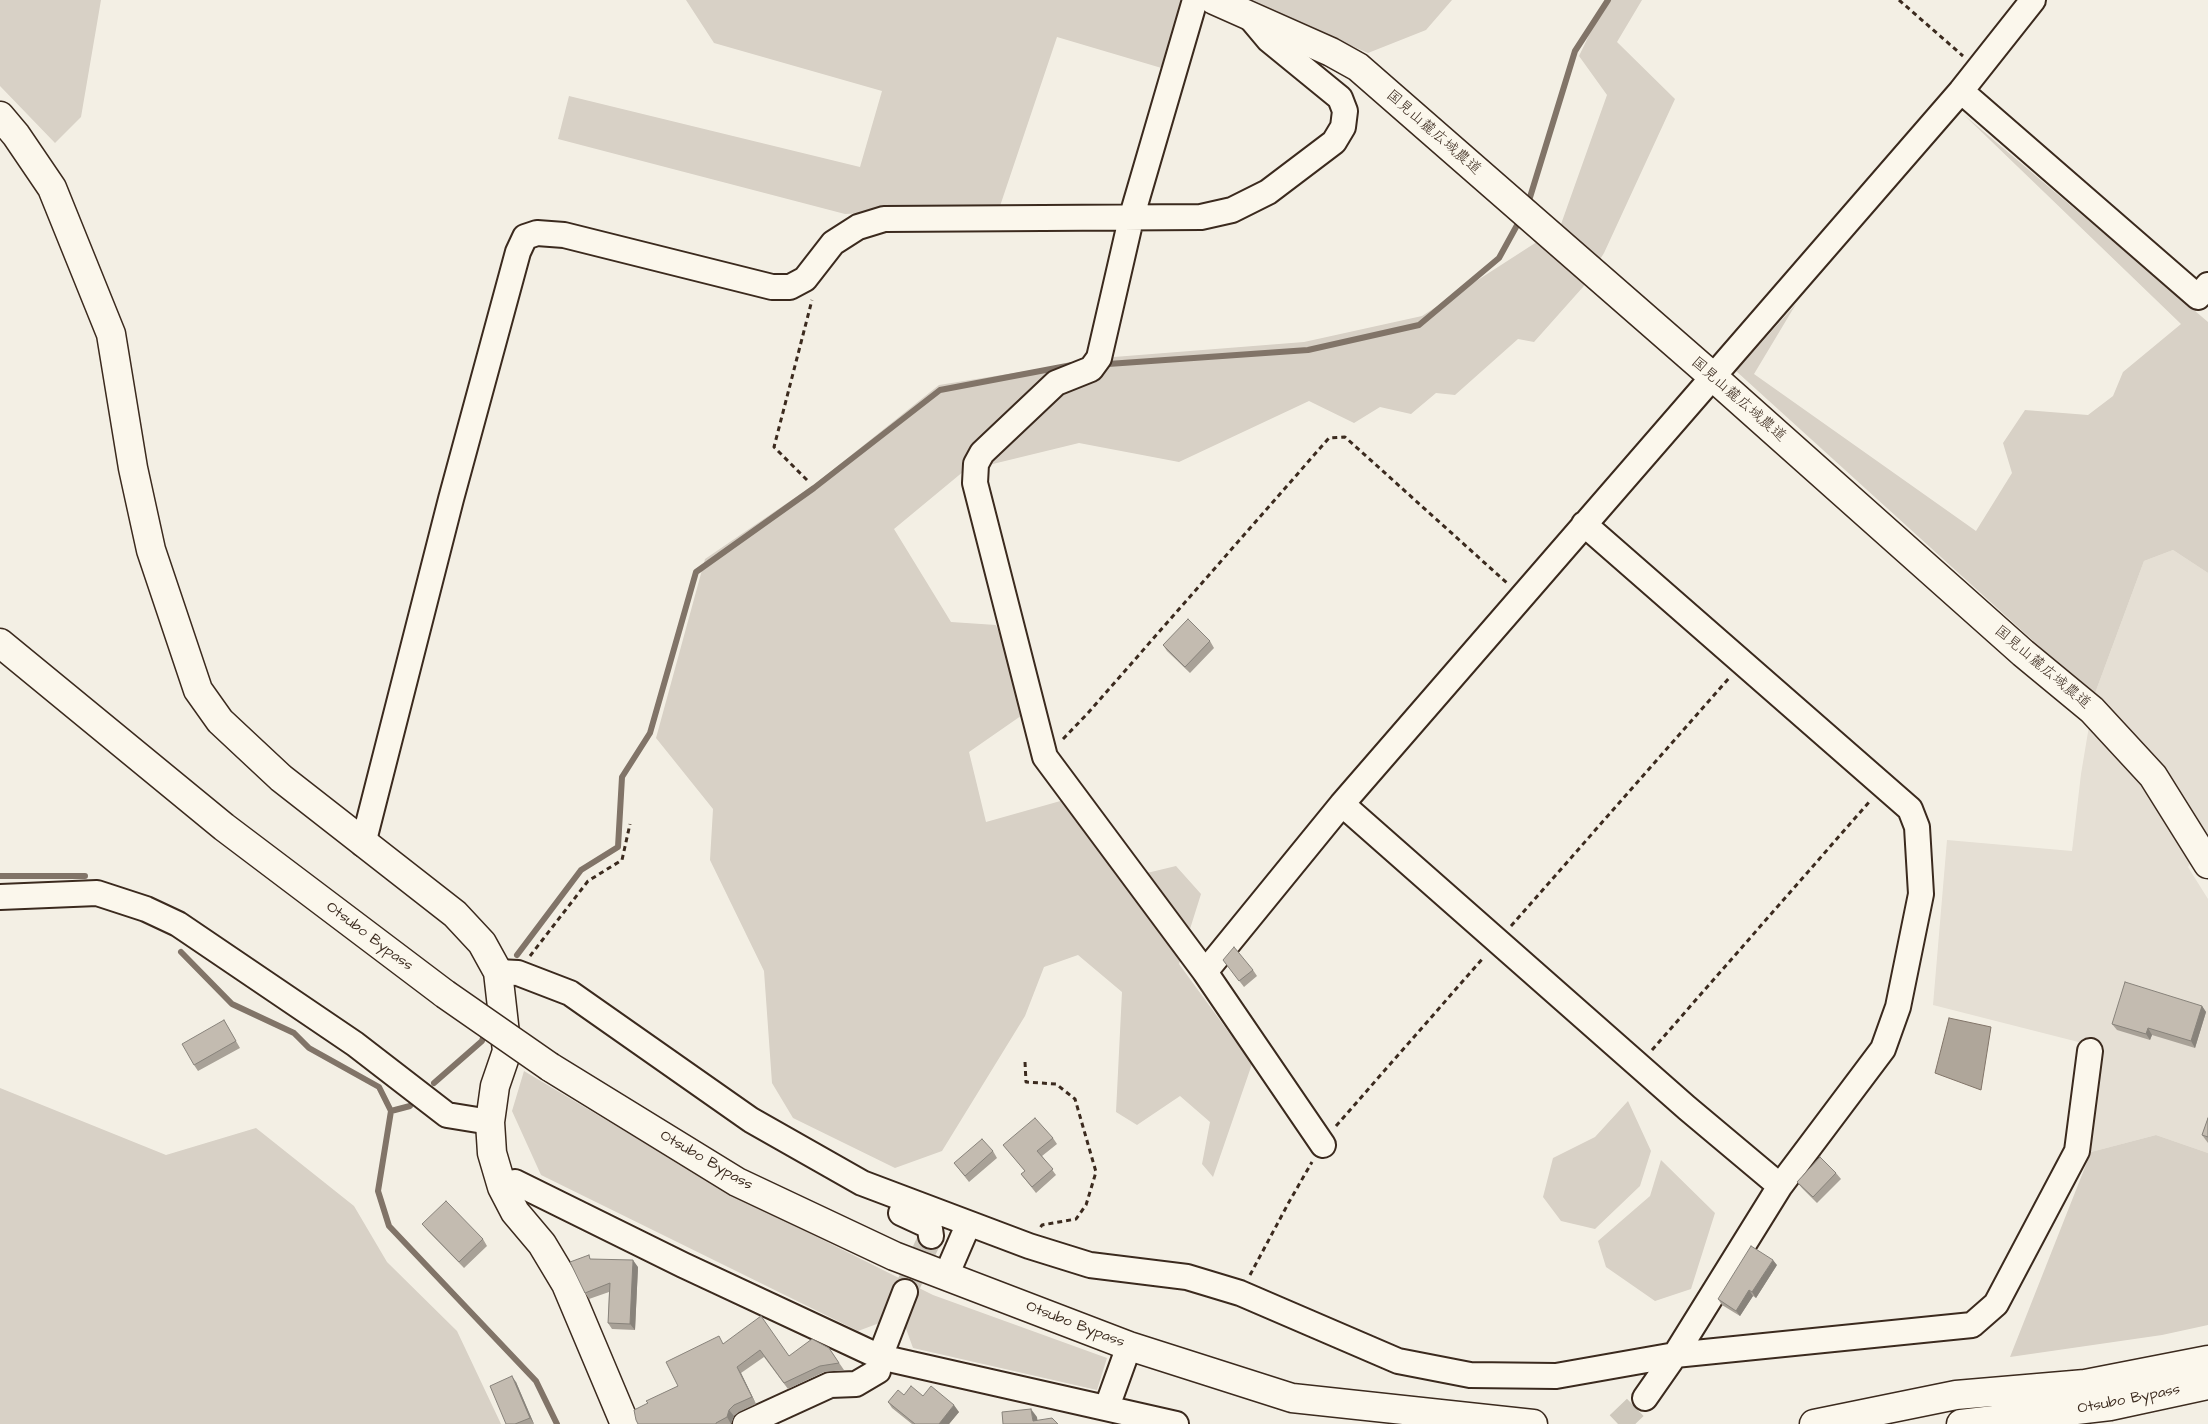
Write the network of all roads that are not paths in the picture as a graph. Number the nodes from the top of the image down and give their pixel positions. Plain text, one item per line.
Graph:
1 (1195, 0) edge
2 (1214, 0) edge
3 (2033, 0) edge
4 (1247, 14) junction
5 (1961, 91) junction
6 (0, 116) edge
7 (1131, 219) junction
8 (2208, 285) edge
9 (1712, 376) junction
10 (1584, 524) junction
11 (0, 643) edge
12 (1342, 804) junction
13 (363, 844) junction
14 (2208, 864) edge
15 (0, 897) edge
16 (508, 972) junction
17 (1205, 972) junction
18 (2090, 1051) dead end
19 (490, 1122) junction
20 (1323, 1145) road end
21 (862, 1183) junction
22 (1780, 1186) junction
23 (502, 1187) junction
24 (968, 1225) junction
25 (931, 1236) dead end
26 (946, 1276) junction
27 (905, 1292) tunnel mouth
28 (1129, 1346) junction
29 (1675, 1355) junction
30 (880, 1357) junction
31 (2208, 1360) edge
32 (2208, 1385) edge
33 (1292, 1398) junction
34 (1645, 1398) tunnel mouth
35 (1107, 1408) junction
36 (1163, 1422) edge
37 (625, 1424) edge
38 (745, 1424) edge
39 (1423, 1424) edge
40 (1533, 1424) edge
41 (1814, 1424) edge
42 (1961, 1424) edge

1 - 7 street
2 - 4 main road, 国見山麓広域農道
3 - 5 street
4 - 7 street
4 - 9 main road, 国見山麓広域農道
5 - 8 street
5 - 9 street
6 - 13 main road
7 - 13 street
7 - 17 street
9 - 10 street
9 - 14 main road, 国見山麓広域農道
10 - 12 street
10 - 22 street
11 - 26 main road, Otsubo Bypass, bridge
12 - 17 street
12 - 22 street
13 - 16 main road
15 - 19 street
16 - 19 main road
16 - 21 street
17 - 20 street
18 - 29 street
19 - 23 main road
21 - 24 street
21 - 25 street
22 - 29 street
23 - 30 street
23 - 37 main road
24 - 26 street
24 - 29 street
26 - 28 main road, Otsubo Bypass
27 - 30 street
28 - 33 main road, Otsubo Bypass
28 - 35 street
29 - 34 street
30 - 35 street
30 - 38 street
31 - 41 main road
32 - 42 main road, Otsubo Bypass
33 - 39 main road
33 - 40 main road, Otsubo Bypass
35 - 36 street

